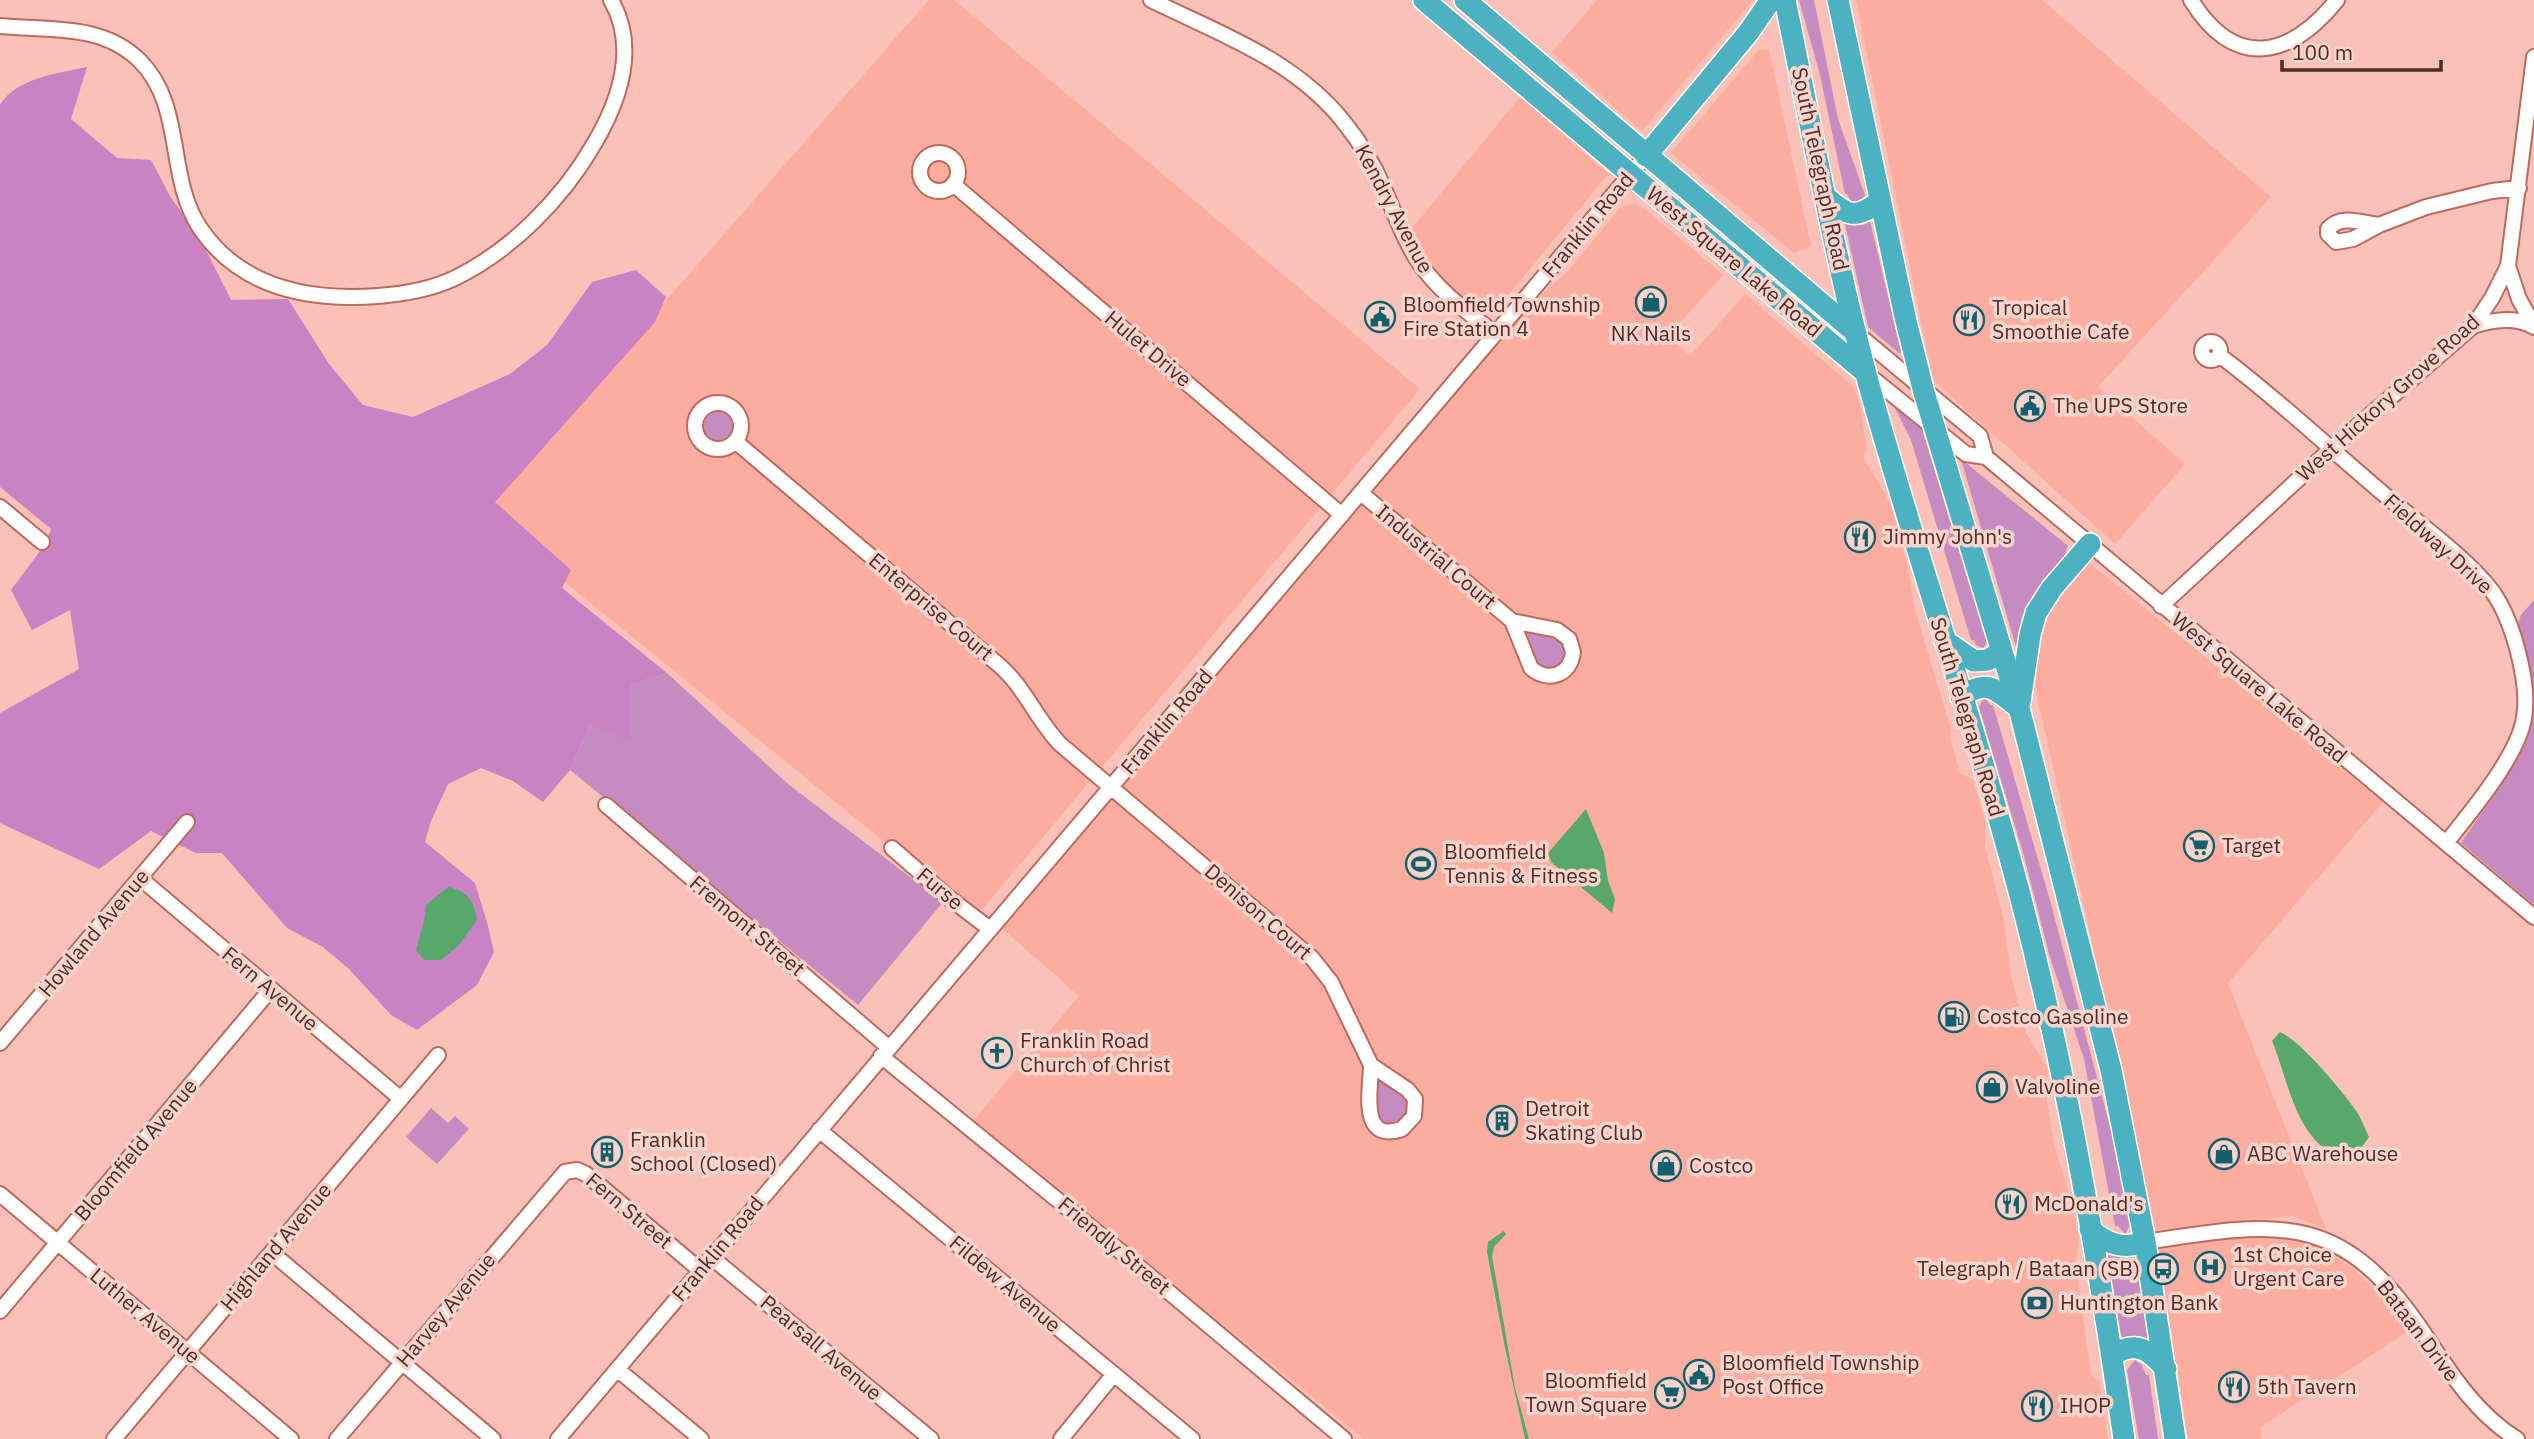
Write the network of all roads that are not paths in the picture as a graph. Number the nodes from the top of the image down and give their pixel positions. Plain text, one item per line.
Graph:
1 (611, 0) edge
2 (1151, 0) edge
3 (1424, 0) edge
4 (1465, 0) edge
5 (1771, 0) edge
6 (1785, 0) edge
7 (1838, 0) edge
8 (2191, 0) edge
9 (2337, 0) edge
10 (0, 26) edge
11 (2534, 57) edge
12 (1646, 156) junction
13 (1631, 175) junction
14 (953, 184) dead end
15 (2519, 188) junction
16 (1826, 197) junction
17 (1880, 201) junction
18 (2379, 225) dead end
19 (2508, 266) junction
20 (2473, 326) junction
21 (2534, 326) edge
22 (1856, 333) junction
23 (1495, 334) junction
24 (2219, 355) dead end
25 (1866, 373) junction
26 (1923, 388) junction
27 (1936, 429) junction
28 (735, 441) dead end
29 (2330, 449) junction
30 (1986, 457) junction
31 (1361, 493) junction
32 (0, 508) edge
33 (1342, 515) junction
34 (42, 542) dead end
35 (2090, 544) junction
36 (2161, 606) junction
37 (1512, 621) junction
38 (1945, 641) junction
39 (2002, 651) junction
40 (1961, 697) junction
41 (2020, 708) junction
42 (1111, 788) junction
43 (606, 805) dead end
44 (187, 822) dead end
45 (2446, 843) junction
46 (892, 848) dead end
47 (140, 878) junction
48 (2534, 917) edge
49 (990, 929) junction
50 (271, 989) junction
51 (0, 1043) edge
52 (885, 1052) junction
53 (438, 1055) dead end
54 (1371, 1065) junction
55 (401, 1099) junction
56 (818, 1130) junction
57 (555, 1182) joint
58 (0, 1194) edge
59 (2090, 1229) junction
60 (2145, 1242) junction
61 (58, 1243) junction
62 (272, 1253) junction
63 (711, 1257) junction
64 (700, 1270) junction
65 (0, 1311) edge
66 (188, 1352) junction
67 (2112, 1355) junction
68 (401, 1362) junction
69 (617, 1369) junction
70 (2166, 1370) junction
71 (1114, 1374) junction
72 (114, 1439) edge
73 (291, 1439) edge
74 (337, 1439) edge
75 (493, 1439) edge
76 (558, 1439) edge
77 (701, 1439) edge
78 (932, 1439) edge
79 (1061, 1439) edge
80 (1192, 1439) edge
81 (1344, 1439) edge
82 (2124, 1439) edge
83 (2175, 1439) edge
84 (2517, 1439) edge

1 - 10 street
2 - 23 street, Kendry Avenue
3 - 13 highway, West Square Lake Road
4 - 12 highway, West Square Lake Road
5 - 12 highway, Franklin Road
6 - 16 highway, South Telegraph Road
7 - 17 highway
8 - 9 street
11 - 15 street, West Hickory Grove Road
12 - 13 street, Franklin Road
12 - 22 highway, West Square Lake Road
13 - 23 street, Franklin Road
13 - 25 highway, West Square Lake Road
14 - 33 street, Hulet Drive
15 - 18 street
15 - 19 street, West Hickory Grove Road
16 - 17 highway
16 - 22 highway, South Telegraph Road
17 - 26 highway
19 - 20 street, West Hickory Grove Road
19 - 21 street
20 - 21 street
20 - 29 street, West Hickory Grove Road
22 - 25 highway, South Telegraph Road
22 - 26 street, West Square Lake Road
23 - 31 street, Franklin Road
24 - 29 street, Fieldway Drive
25 - 27 street, West Square Lake Road
25 - 38 highway, South Telegraph Road
26 - 27 highway
26 - 30 street, West Square Lake Road
27 - 30 street, West Square Lake Road
27 - 39 highway
28 - 42 street, Enterprise Court
29 - 36 street, West Hickory Grove Road
29 - 45 street, Fieldway Drive
30 - 35 street, West Square Lake Road
31 - 33 street, Franklin Road
31 - 37 street, Industrial Court
32 - 34 street
33 - 42 street, Franklin Road
35 - 36 street, West Square Lake Road
35 - 41 highway
36 - 45 street, West Square Lake Road
37 - 37 street, Industrial Court
38 - 39 highway
38 - 40 highway, South Telegraph Road
39 - 41 highway
40 - 41 highway
40 - 59 highway, South Telegraph Road
41 - 60 highway
42 - 49 street, Franklin Road
42 - 54 street, Denison Court
43 - 52 street, Fremont Street
44 - 47 street, Howland Avenue
45 - 48 street, West Square Lake Road
46 - 49 street, Furse
47 - 50 street, Fern Avenue
47 - 51 street, Howland Avenue
49 - 52 street, Franklin Road
50 - 55 street, Fern Avenue
50 - 61 street, Bloomfield Avenue
52 - 56 street, Franklin Road
52 - 81 street, Friendly Street
53 - 55 street, Highland Avenue
54 - 54 street, Denison Court
55 - 62 street, Highland Avenue
56 - 63 street, Franklin Road
56 - 71 street, Fildew Avenue
57 - 64 street, Fern Street
57 - 68 street, Harvey Avenue
58 - 61 street, Luther Avenue
59 - 60 highway
59 - 67 highway, South Telegraph Road
60 - 70 highway
60 - 84 street, Bataan Drive
61 - 65 street, Bloomfield Avenue
61 - 66 street, Luther Avenue
62 - 66 street, Highland Avenue
62 - 68 street
63 - 64 street, Franklin Road
63 - 78 street, Pearsall Avenue
64 - 69 street, Franklin Road
66 - 72 street, Highland Avenue
66 - 73 street, Luther Avenue
67 - 70 highway
67 - 82 highway, South Telegraph Road
68 - 74 street, Harvey Avenue
68 - 75 street
69 - 76 street, Franklin Road
69 - 77 street
70 - 83 highway
71 - 79 street
71 - 80 street, Fildew Avenue

